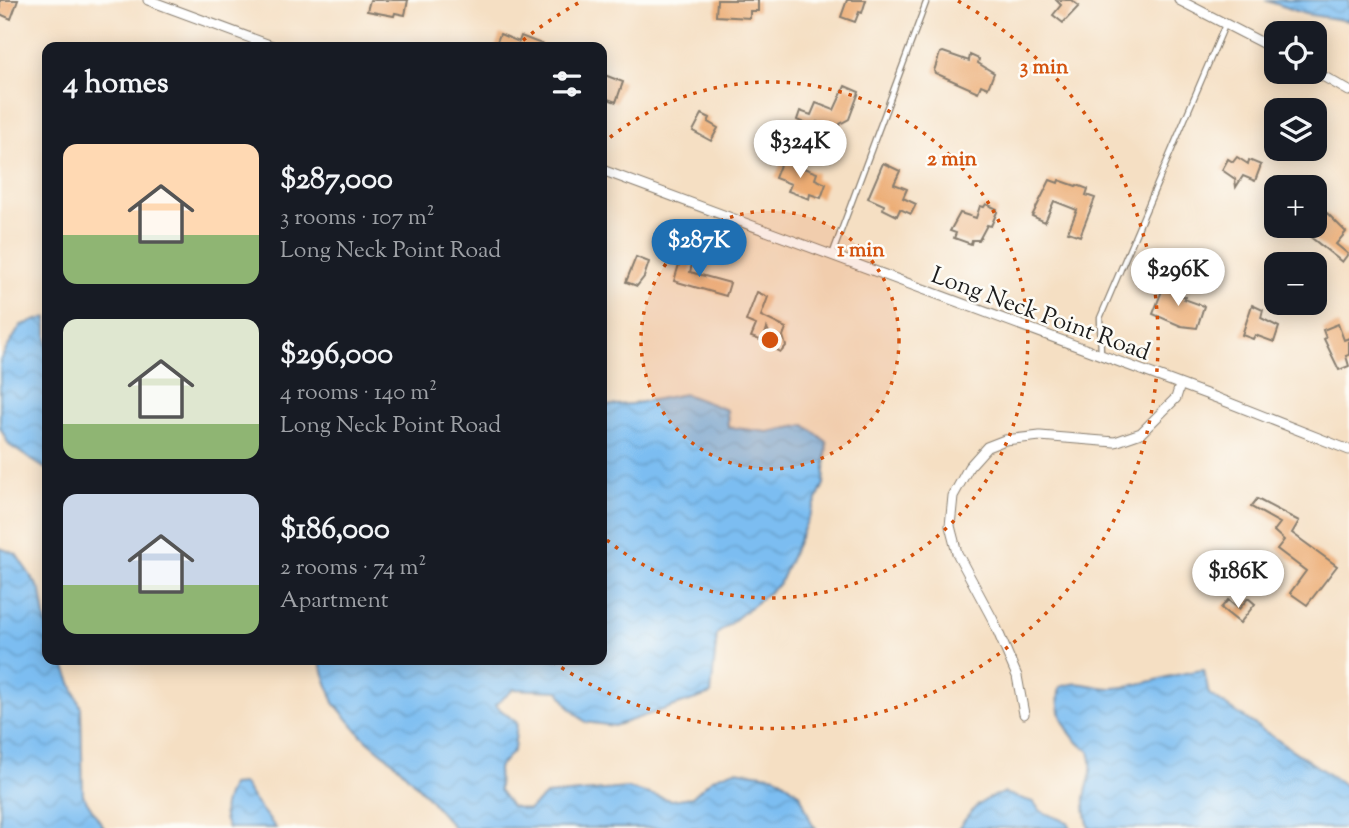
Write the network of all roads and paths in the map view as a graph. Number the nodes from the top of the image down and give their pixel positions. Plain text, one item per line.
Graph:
1 (148, 0) edge
2 (927, 0) edge
3 (1179, 0) edge
4 (172, 4) edge
5 (1225, 25) junction
6 (263, 42) edge
7 (1264, 44) edge
8 (1327, 78) edge
9 (1349, 91) edge
10 (607, 172) edge
11 (832, 255) junction
12 (1101, 356) junction
13 (1180, 385) junction
14 (1349, 450) edge
15 (1024, 714) dead end

1 - 4 street
2 - 11 lane
3 - 5 street
4 - 6 street
5 - 7 street
5 - 12 lane
8 - 9 street
10 - 11 street, Long Neck Point Road
11 - 12 street, Long Neck Point Road
12 - 13 street, Long Neck Point Road
13 - 14 street, Long Neck Point Road
13 - 15 street

